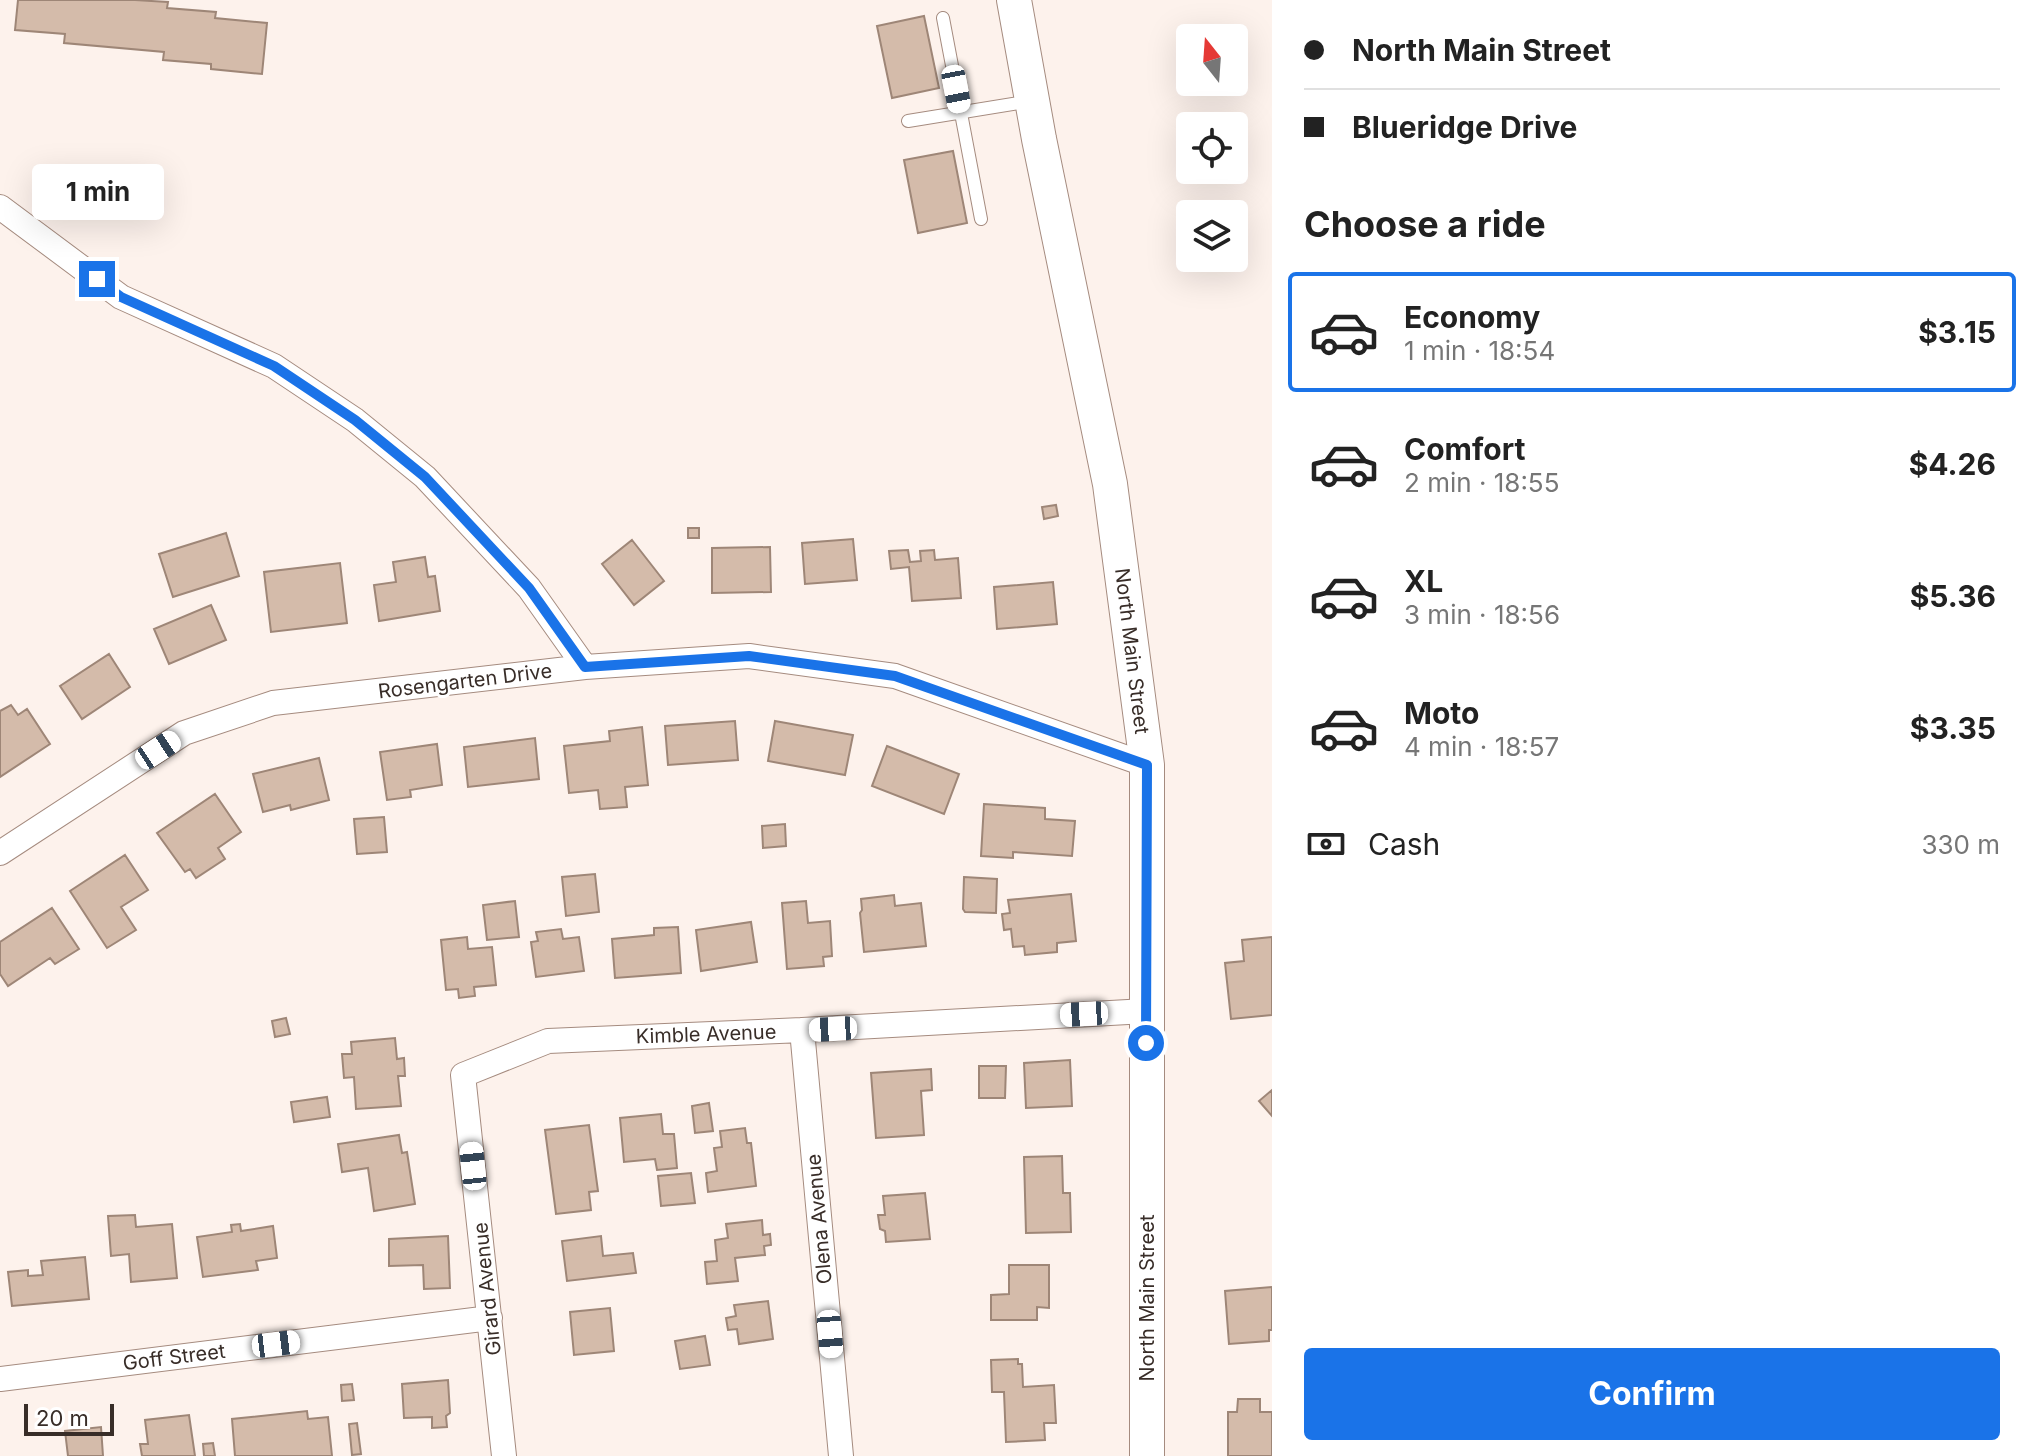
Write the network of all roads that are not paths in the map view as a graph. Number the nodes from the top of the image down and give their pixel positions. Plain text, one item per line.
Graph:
1 (1014, 0) edge
2 (943, 18) dead end
3 (1032, 100) junction
4 (961, 112) junction
5 (908, 121) dead end
6 (0, 207) edge
7 (981, 219) dead end
8 (585, 667) junction
9 (1147, 765) junction
10 (0, 853) edge
11 (1146, 1011) junction
12 (802, 1030) junction
13 (463, 1075) joint
14 (490, 1318) junction
15 (0, 1379) edge
16 (504, 1456) edge
17 (841, 1456) edge
18 (1147, 1456) edge

1 - 3 main road, North Main Street
2 - 4 lane
3 - 4 lane
3 - 9 main road, North Main Street
4 - 5 lane
4 - 7 lane
6 - 8 street
8 - 9 street, Rosengarten Drive
8 - 10 street, Rosengarten Drive
9 - 11 main road, North Main Street
11 - 12 street, Kimble Avenue
11 - 18 main road, North Main Street
12 - 13 street, Kimble Avenue
12 - 17 street, Olena Avenue
13 - 14 street, Girard Avenue
14 - 15 street, Goff Street
14 - 16 street, Girard Avenue

